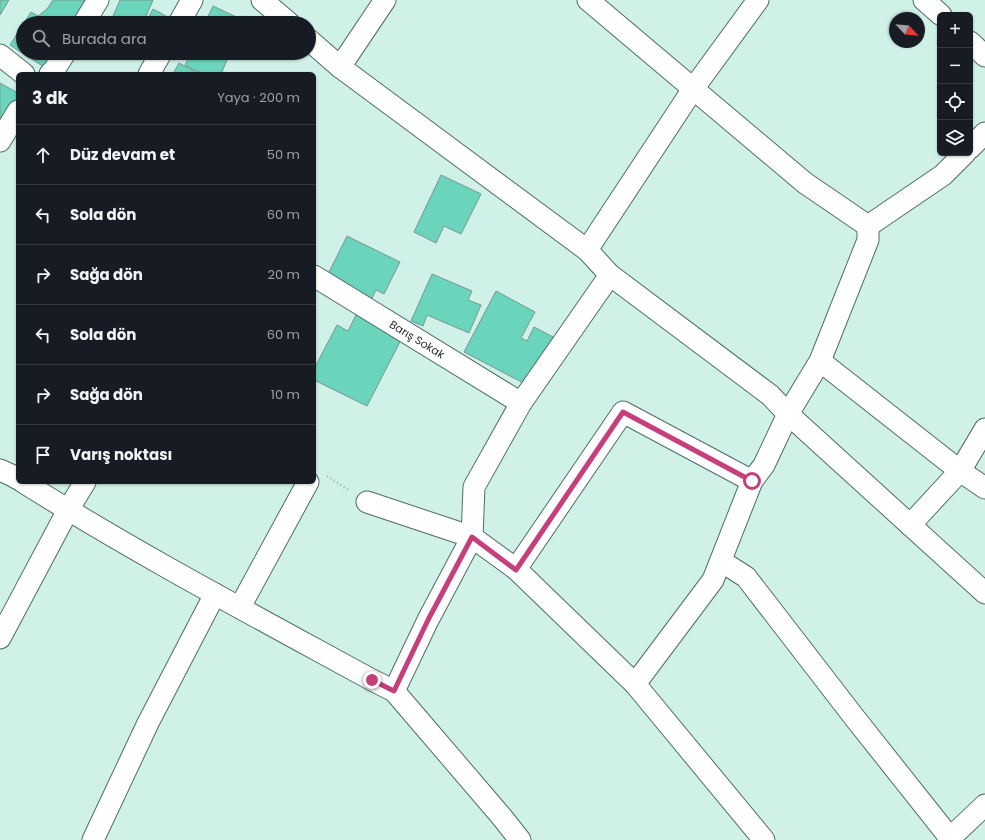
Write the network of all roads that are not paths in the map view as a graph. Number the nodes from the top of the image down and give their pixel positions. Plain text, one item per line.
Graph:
1 (98, 0) edge
2 (192, 0) edge
3 (262, 0) edge
4 (385, 0) edge
5 (588, 0) edge
6 (758, 0) edge
7 (924, 0) edge
8 (938, 12) edge
9 (88, 16) edge
10 (183, 16) edge
11 (281, 16) edge
12 (973, 45) edge
13 (316, 46) edge
14 (0, 55) edge
15 (985, 56) edge
16 (60, 60) edge
17 (157, 60) edge
18 (340, 67) junction
19 (21, 72) edge
20 (52, 72) edge
21 (150, 72) edge
22 (693, 89) junction
23 (16, 114) edge
24 (985, 133) edge
25 (0, 141) edge
26 (973, 145) edge
27 (962, 156) edge
28 (868, 226) junction
29 (587, 250) junction
30 (610, 275) junction
31 (316, 277) edge
32 (820, 361) junction
33 (521, 403) junction
34 (788, 414) junction
35 (985, 429) edge
36 (0, 470) edge
37 (960, 471) junction
38 (16, 478) edge
39 (752, 481) junction
40 (26, 484) edge
41 (84, 484) edge
42 (307, 484) edge
43 (985, 488) edge
44 (368, 502) road end
45 (68, 510) junction
46 (910, 525) junction
47 (472, 537) junction
48 (721, 561) junction
49 (516, 570) junction
50 (215, 594) junction
51 (985, 594) edge
52 (240, 608) junction
53 (0, 638) edge
54 (635, 684) junction
55 (394, 691) junction
56 (985, 805) edge
57 (949, 839) edge
58 (93, 840) edge
59 (520, 840) edge
60 (764, 840) edge

1 - 9 street
2 - 10 street
3 - 11 street
4 - 18 street
5 - 22 street
6 - 22 street
7 - 8 street
12 - 15 street
13 - 18 street
14 - 19 street
16 - 20 street
17 - 21 street
18 - 29 street
22 - 28 street
22 - 29 street
23 - 25 street
24 - 26 street
27 - 28 street
28 - 32 street
29 - 30 street
30 - 33 street
30 - 34 street
31 - 33 street, Barış Sokak
32 - 34 street
32 - 37 street
33 - 47 street
34 - 39 street
34 - 46 street
35 - 37 street
36 - 38 street
37 - 43 street
37 - 46 street
39 - 48 street
39 - 49 street
40 - 45 street
41 - 45 street
42 - 52 street
44 - 47 street
45 - 50 street
45 - 53 street
46 - 51 street
47 - 49 street
47 - 55 street
48 - 54 street
48 - 57 street
49 - 54 street
50 - 52 street
50 - 58 street
52 - 55 street
54 - 60 street
55 - 59 street
56 - 57 street

